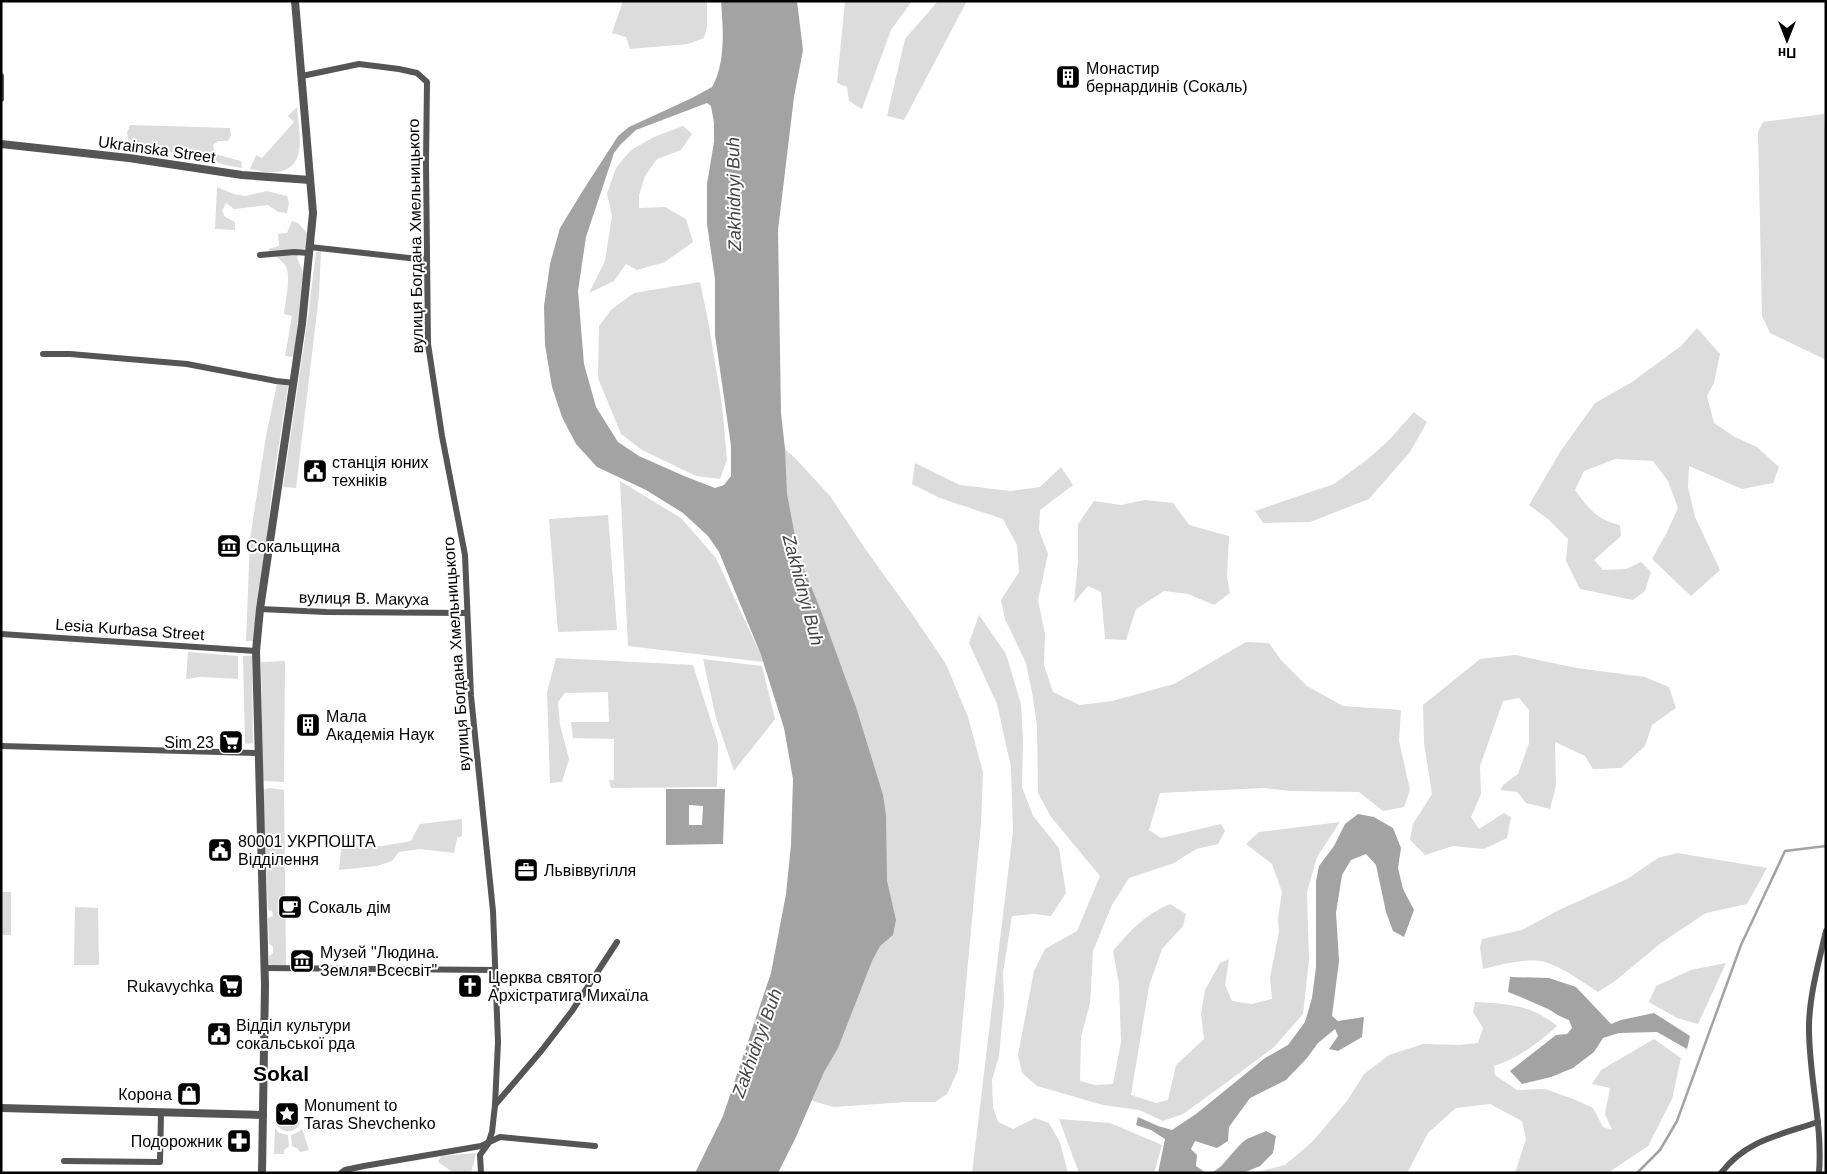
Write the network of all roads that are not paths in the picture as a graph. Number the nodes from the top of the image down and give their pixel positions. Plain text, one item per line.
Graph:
1 (295, 1) edge
2 (1, 76) edge
3 (302, 76) junction
4 (1, 99) edge
5 (1, 144) edge
6 (310, 180) junction
7 (310, 250) junction
8 (260, 255) dead end
9 (426, 260) junction
10 (43, 354) dead end
11 (294, 383) junction
12 (260, 609) junction
13 (467, 613) junction
14 (1, 634) edge
15 (256, 651) junction
16 (1, 746) edge
17 (258, 753) junction
18 (1826, 930) edge
19 (617, 942) dead end
20 (264, 968) junction
21 (495, 970) junction
22 (495, 1105) junction
23 (1, 1108) edge
24 (162, 1113) junction
25 (263, 1115) junction
26 (1818, 1122) junction
27 (488, 1144) junction
28 (595, 1146) dead end
29 (64, 1161) dead end
30 (343, 1171) edge
31 (262, 1173) edge
32 (481, 1173) edge
33 (1721, 1173) edge
34 (1819, 1173) edge

1 - 3 street
2 - 4 street
3 - 6 street
3 - 9 street, вулиця Богдана Хмельницького
5 - 6 street, Ukrainska Street
6 - 7 street
7 - 8 street
7 - 9 street
7 - 11 street
9 - 13 street, вулиця Богдана Хмельницького
10 - 11 street
11 - 12 street
12 - 13 street, вулиця В. Макуха
12 - 15 street
13 - 21 street, вулиця Богдана Хмельницького
14 - 15 street, Lesia Kurbasa Street
15 - 17 street
16 - 17 street
17 - 20 street
18 - 26 street
19 - 22 street
20 - 21 street
20 - 25 street
21 - 22 street, вулиця Богдана Хмельницького
22 - 27 street, вулиця Богдана Хмельницького
23 - 24 street
24 - 25 street
24 - 29 street
25 - 31 street
26 - 33 street
26 - 34 street
27 - 28 street
27 - 30 street
27 - 32 street, вулиця Богдана Хмельницького

